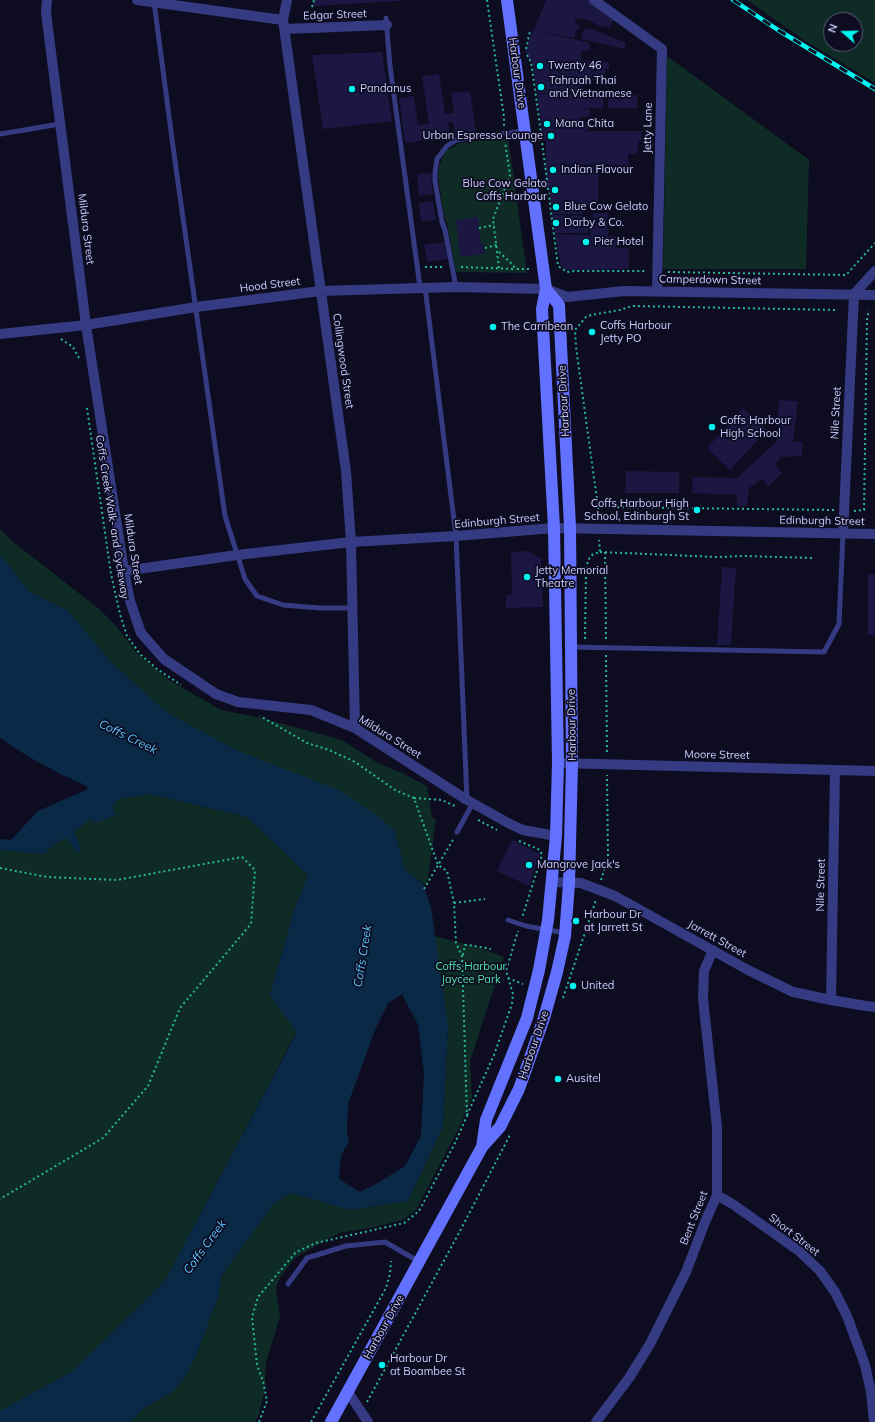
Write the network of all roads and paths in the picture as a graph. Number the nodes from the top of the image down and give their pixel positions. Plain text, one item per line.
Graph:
1 (47, 0) edge
2 (287, 0) edge
3 (314, 0) edge
4 (487, 0) edge
5 (507, 0) edge
6 (594, 0) edge
7 (147, 1) edge
8 (312, 7) dead end
9 (387, 21) joint
10 (284, 25) junction
11 (530, 31) dead end
12 (508, 116) dead end
13 (504, 117) junction
14 (60, 124) junction
15 (525, 131) junction
16 (504, 133) junction
17 (0, 134) edge
18 (494, 225) junction
19 (480, 228) dead end
20 (875, 243) edge
21 (497, 245) junction
22 (485, 248) dead end
23 (498, 251) junction
24 (554, 266) dead end
25 (558, 266) junction
26 (516, 269) junction
27 (532, 269) dead end
28 (875, 271) edge
29 (657, 272) junction
30 (422, 287) junction
31 (456, 287) junction
32 (546, 289) junction
33 (320, 291) junction
34 (657, 291) junction
35 (854, 294) junction
36 (875, 295) edge
37 (196, 307) junction
38 (838, 310) dead end
39 (869, 310) dead end
40 (86, 325) junction
41 (0, 334) edge
42 (57, 337) dead end
43 (81, 367) dead end
44 (86, 406) dead end
45 (598, 507) junction
46 (844, 510) junction
47 (570, 527) junction
48 (554, 528) junction
49 (599, 528) junction
50 (842, 534) junction
51 (875, 534) edge
52 (456, 536) junction
53 (351, 542) junction
54 (600, 552) junction
55 (237, 555) junction
56 (813, 558) dead end
57 (124, 571) junction
58 (352, 608) junction
59 (571, 647) junction
60 (585, 647) junction
61 (184, 686) dead end
62 (253, 715) dead end
63 (355, 728) junction
64 (558, 763) junction
65 (572, 764) junction
66 (835, 770) junction
67 (875, 770) edge
68 (414, 798) junction
69 (470, 801) junction
70 (467, 813) junction
71 (457, 832) joint
72 (500, 832) dead end
73 (556, 836) junction
74 (513, 838) dead end
75 (438, 865) junction
76 (0, 868) edge
77 (552, 882) junction
78 (569, 884) junction
79 (424, 889) dead end
80 (485, 898) dead end
81 (454, 903) junction
82 (508, 920) dead end
83 (520, 924) junction
84 (546, 930) junction
85 (565, 933) junction
86 (491, 949) dead end
87 (713, 950) junction
88 (462, 956) junction
89 (508, 978) junction
90 (534, 987) junction
91 (831, 1000) junction
92 (875, 1007) edge
93 (467, 1116) junction
94 (482, 1147) junction
95 (717, 1194) junction
96 (0, 1199) edge
97 (391, 1261) dead end
98 (419, 1262) junction
99 (288, 1284) dead end
100 (348, 1392) junction
101 (259, 1422) edge
102 (311, 1422) edge
103 (332, 1422) edge
104 (368, 1422) edge
105 (596, 1422) edge
106 (874, 1422) edge

1 - 14 street, Mildura Street
2 - 10 street, Collingwood Street
3 - 8 path
4 - 13 path
5 - 15 street, Harbour Drive
6 - 29 street, Jetty Lane
7 - 10 street, Edgar Street
7 - 37 lane
9 - 10 street, Edgar Street
9 - 30 lane
10 - 33 street, Collingwood Street
11 - 25 path
12 - 13 path
13 - 16 path
14 - 17 lane
14 - 40 street, Mildura Street
15 - 16 lane
15 - 32 street, Harbour Drive
16 - 18 path
16 - 31 lane
18 - 19 path
18 - 21 path
20 - 29 path
21 - 22 path
21 - 23 path
23 - 26 path
23 - 26 path
24 - 25 path
25 - 29 path
26 - 27 path
28 - 35 street
29 - 34 street, Jetty Lane
30 - 31 street, Hood Street
30 - 33 street, Hood Street
30 - 52 lane
31 - 32 street, Hood Street
32 - 34 street, Camperdown Street
32 - 47 street, Harbour Drive
32 - 48 street, Harbour Drive
33 - 37 street, Hood Street
33 - 53 street, Collingwood Street
34 - 35 street, Camperdown Street
35 - 36 street, Camperdown Street
35 - 46 street, Nile Street
37 - 40 street, Hood Street
37 - 55 lane
38 - 45 path
39 - 46 path
40 - 41 street, Hood Street
40 - 57 street, Mildura Street
42 - 43 path
44 - 61 path, Coffs Creek Walk- and Cycleway
45 - 46 path
45 - 49 path
46 - 50 street, Nile Street
47 - 48 street, Edinburgh Street
47 - 49 street, Edinburgh Street
47 - 59 street, Harbour Drive
48 - 52 street, Edinburgh Street
48 - 64 street, Harbour Drive
49 - 50 street, Edinburgh Street
49 - 54 path
50 - 51 street, Edinburgh Street
50 - 60 lane
52 - 53 street, Edinburgh Street
52 - 69 lane
53 - 55 street, Edinburgh Street
53 - 58 street, Collingwood Street
54 - 56 path
54 - 60 path
55 - 57 street, Edinburgh Street
55 - 58 lane
57 - 63 street, Mildura Street
58 - 63 street, Collingwood Street
59 - 60 lane
59 - 65 street, Harbour Drive
62 - 68 path
63 - 69 street, Mildura Street
64 - 65 street, Moore Street
64 - 73 street, Harbour Drive
65 - 66 street, Moore Street
65 - 78 street, Harbour Drive
66 - 67 street, Moore Street
66 - 91 street, Nile Street
68 - 70 path
68 - 75 path
69 - 70 lane
69 - 73 street, Mildura Street
70 - 71 lane
70 - 72 path
71 - 75 path
73 - 77 street, Harbour Drive
74 - 83 path
75 - 79 path
75 - 81 path
76 - 96 path
77 - 78 street, Jarrett Street
77 - 84 street, Harbour Drive
78 - 85 street, Harbour Drive
78 - 87 street, Jarrett Street
80 - 81 path
81 - 88 path
82 - 83 lane
83 - 84 lane
83 - 89 path
84 - 85 lane
84 - 90 street, Harbour Drive
85 - 94 street, Harbour Drive
86 - 88 path
87 - 91 street, Jarrett Street
87 - 95 street, Bent Street
88 - 93 path
89 - 90 path
89 - 93 path
90 - 94 street, Harbour Drive
91 - 92 street, Jarrett Street
93 - 101 path
94 - 98 street, Harbour Drive
95 - 105 street, Bent Street
95 - 106 street, Short Street
97 - 102 path
98 - 99 lane
98 - 100 street, Harbour Drive
100 - 103 street, Harbour Drive
100 - 104 street

